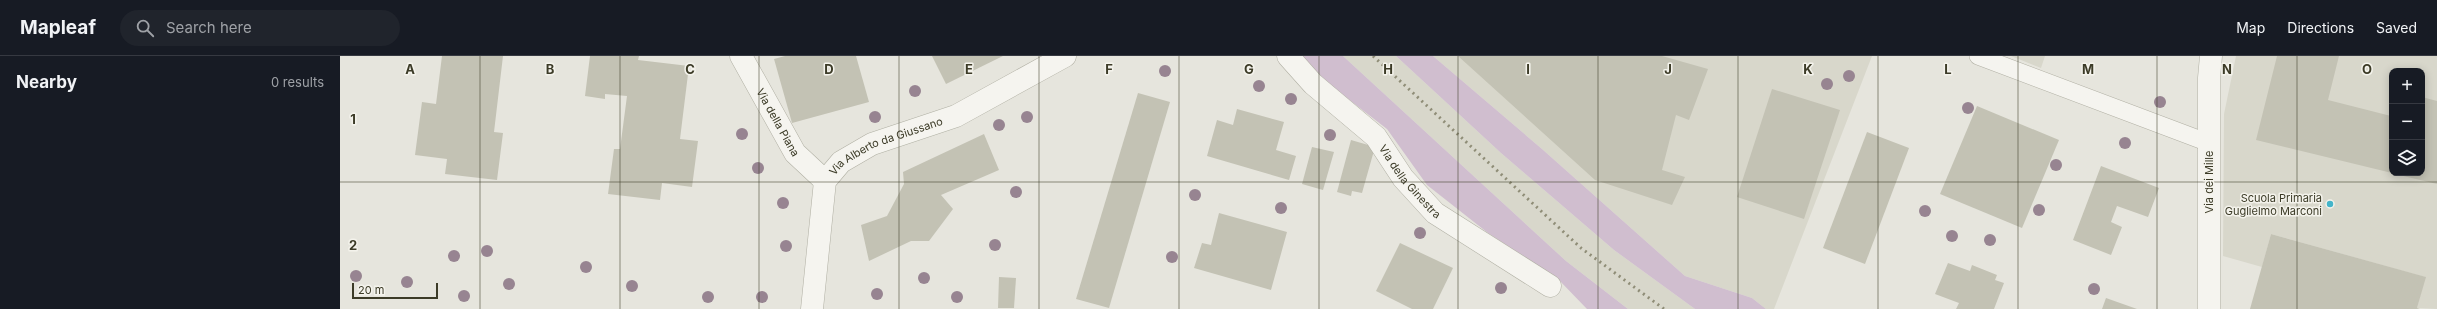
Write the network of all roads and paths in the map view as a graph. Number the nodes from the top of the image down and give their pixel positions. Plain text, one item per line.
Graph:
1 (741, 56) edge
2 (1065, 56) edge
3 (1288, 56) edge
4 (1978, 56) edge
5 (2211, 56) edge
6 (2209, 143) junction
7 (825, 181) junction
8 (1550, 286) dead end
9 (812, 309) edge
10 (2209, 309) edge

1 - 7 street, Via della Piana
2 - 7 street, Via Alberto da Giussano
3 - 8 street, Via della Ginestra
4 - 6 lane
5 - 6 street, Via dei Mille
6 - 10 street, Via dei Mille
7 - 9 street, Via Alberto da Giussano

